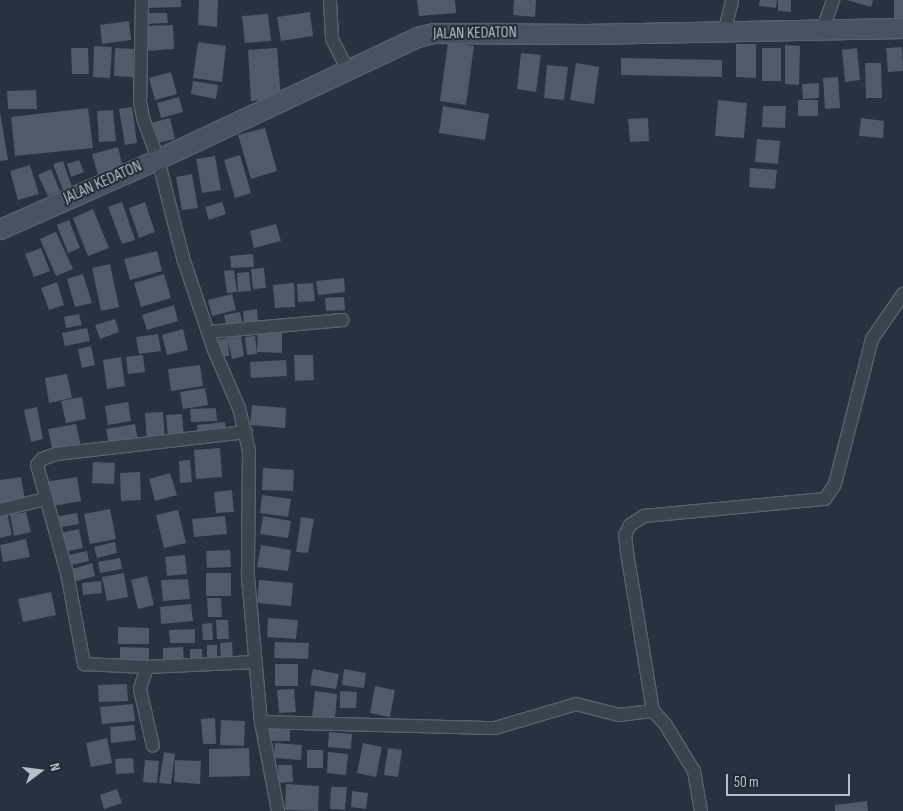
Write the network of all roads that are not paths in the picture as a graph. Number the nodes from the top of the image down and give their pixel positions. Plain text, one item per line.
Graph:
1 (142, 0) edge
2 (330, 0) edge
3 (732, 0) edge
4 (833, 0) edge
5 (823, 28) junction
6 (903, 28) edge
7 (724, 33) junction
8 (348, 71) junction
9 (158, 159) junction
10 (0, 229) edge
11 (903, 294) edge
12 (342, 320) dead end
13 (210, 332) junction
14 (246, 432) junction
15 (45, 500) junction
16 (0, 510) edge
17 (256, 662) junction
18 (147, 667) junction
19 (653, 711) junction
20 (261, 722) junction
21 (153, 746) dead end
22 (278, 811) edge
23 (701, 811) edge

1 - 9 street
2 - 8 street
3 - 7 street
4 - 5 street
5 - 6 street, JALAN KEDATON
5 - 7 street, JALAN KEDATON
7 - 8 street, JALAN KEDATON
8 - 9 street, JALAN KEDATON
9 - 10 street, JALAN KEDATON
9 - 13 street
11 - 19 street
12 - 13 street
13 - 14 street
14 - 15 street
14 - 17 street
15 - 16 street
15 - 18 street
17 - 18 street
17 - 20 street
18 - 21 street
19 - 20 street
19 - 23 street
20 - 22 street

